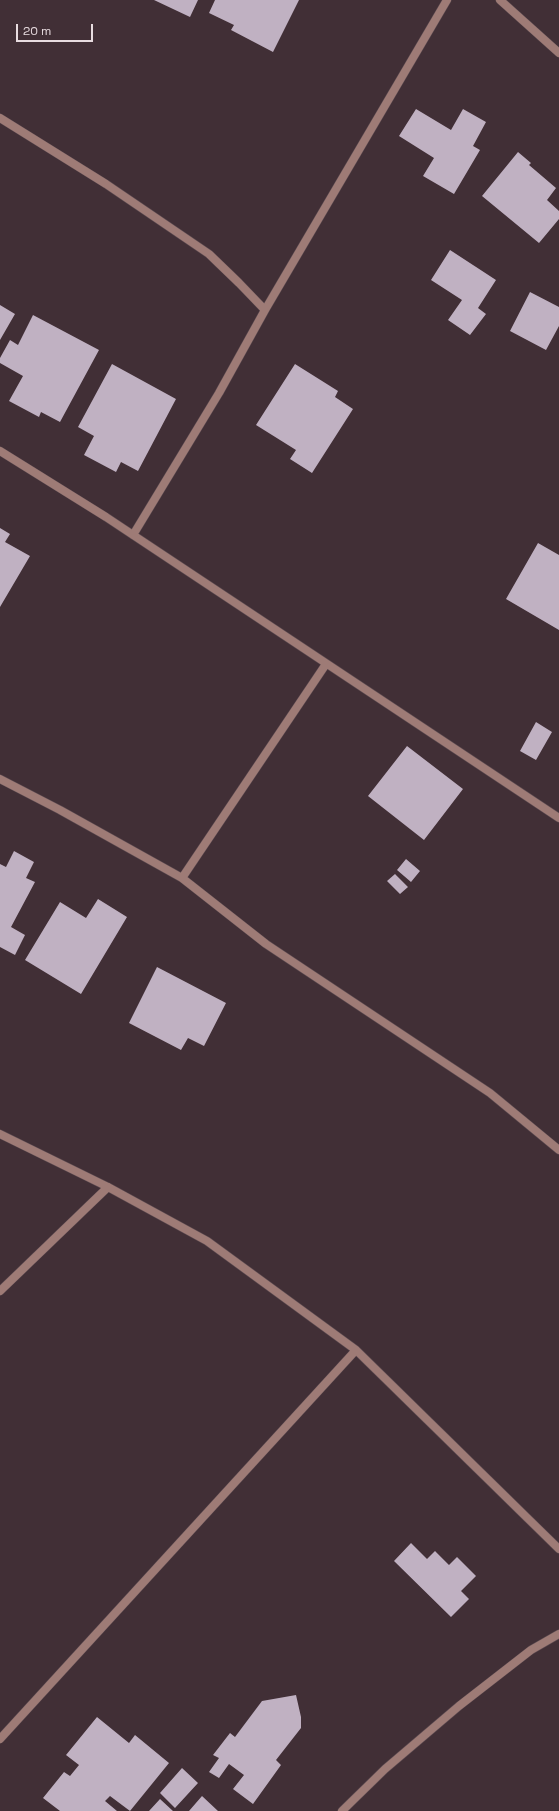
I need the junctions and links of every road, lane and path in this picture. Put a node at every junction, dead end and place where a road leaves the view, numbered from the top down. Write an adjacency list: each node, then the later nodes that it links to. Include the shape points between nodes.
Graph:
1 (447, 0): 5 (street)
2 (500, 0): 3 (street)
3 (559, 53)
4 (0, 118): 5 (street, via 106,184 209,254)
5 (265, 310): 7 (street, via 219,393)
6 (0, 451): 7 (street)
7 (133, 535): 8 (street)
8 (326, 664): 10 (street); 11 (street)
9 (0, 779): 11 (street)
10 (559, 818)
11 (182, 878): 13 (street, via 266,944 490,1093)
12 (0, 1134): 14 (street)
13 (559, 1150)
14 (108, 1187): 15 (street); 16 (street, via 207,1241)
15 (0, 1291)
16 (356, 1350): 17 (street); 19 (street)
17 (559, 1549)
18 (559, 1634): 20 (street, via 531,1650 459,1706 385,1769)
19 (0, 1739)
20 (342, 1811)

